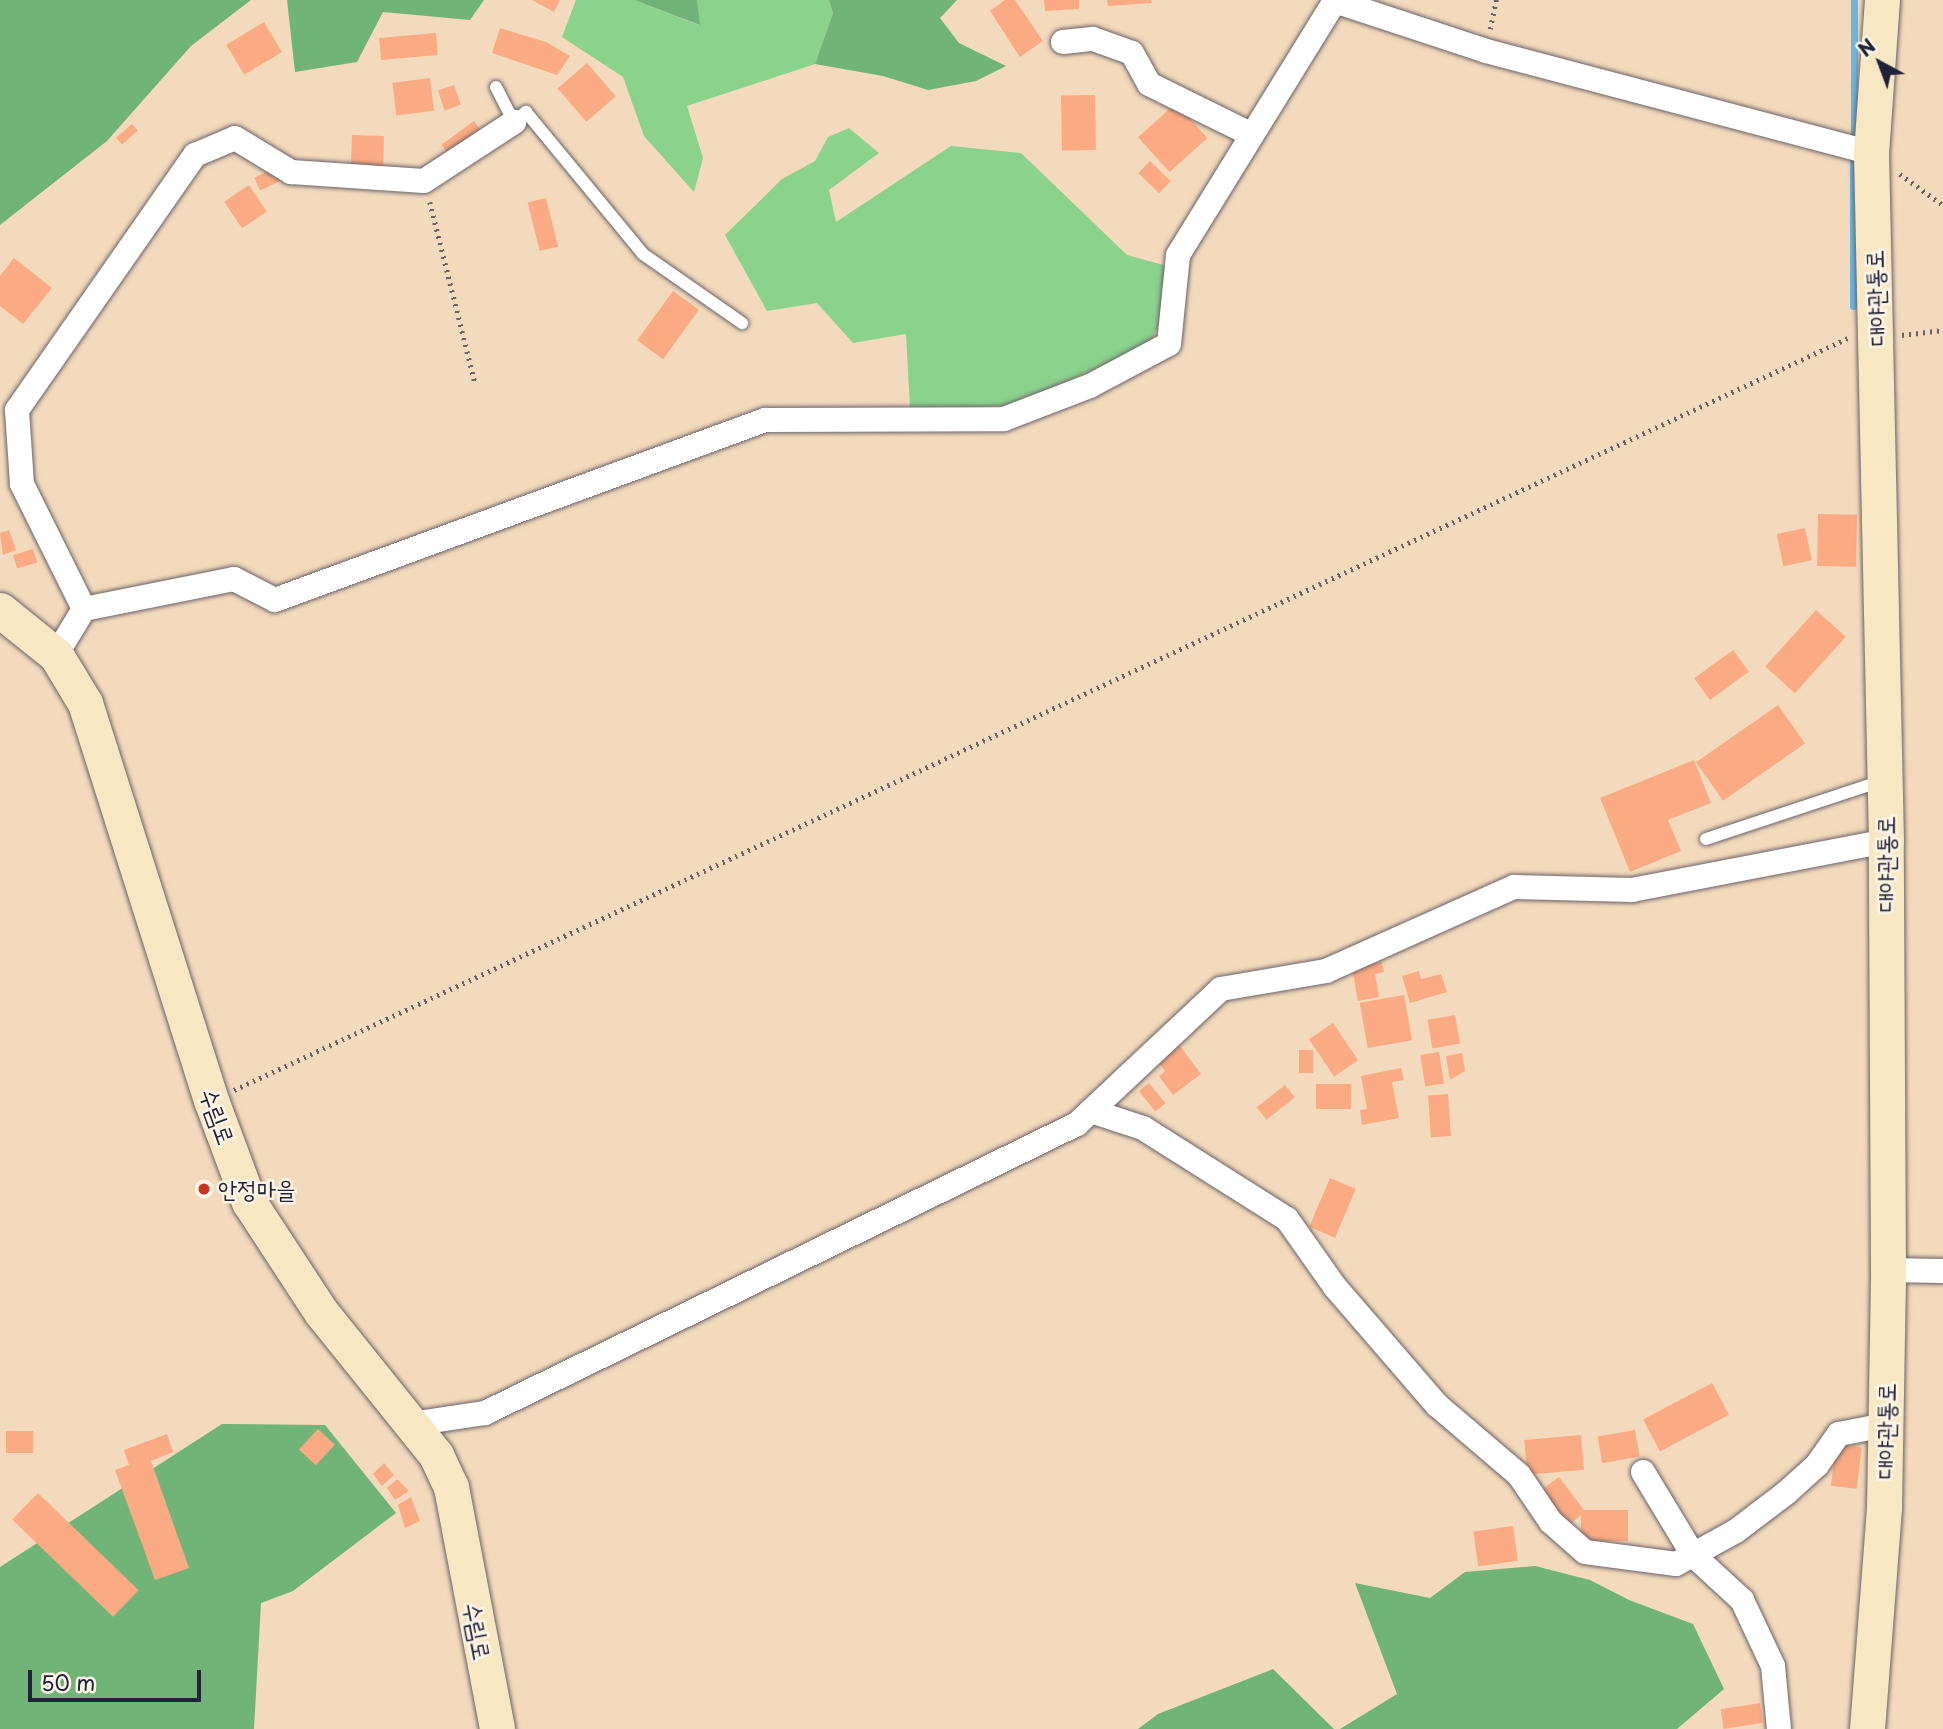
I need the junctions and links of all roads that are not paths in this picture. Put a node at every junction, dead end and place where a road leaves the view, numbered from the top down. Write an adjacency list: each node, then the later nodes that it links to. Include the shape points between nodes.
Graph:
1 (1334, 0): 6 (street); 7 (street, via 1486,51)
2 (1882, 0): 7 (main road, 대야관통로)
3 (1063, 42): 6 (street, via 1093,39 1132,53 1149,84)
4 (496, 87): 5 (lane)
5 (514, 122): 8 (lane, via 526,112 643,254); 9 (street, via 424,181 291,172 235,138 195,155 17,410 22,484)
6 (1250, 134): 9 (street, via 1178,255 1169,344 1090,386 1004,419 765,420 275,600 234,579)
7 (1859, 150): 12 (main road, 대야관통로, via 1876,332)
8 (742, 323)
9 (84, 609): 11 (street)
10 (0, 610): 11 (main road, 수림로)
11 (56, 655): 18 (main road, 수림로, via 85,703 96,732 211,1100 250,1202 321,1312)
12 (1885, 780): 13 (lane); 14 (main road, 대야관통로)
13 (1706, 839)
14 (1886, 841): 15 (street, via 1632,890 1514,887 1326,971 1221,989); 16 (main road, 대야관통로)
15 (1091, 1111): 18 (street, via 1077,1124 485,1413); 21 (street, via 1143,1128 1240,1185 1287,1219 1335,1287 1437,1405 1519,1475 1551,1522 1585,1552 1676,1564)
16 (1888, 1270): 17 (street); 19 (main road, 대야관통로)
17 (1943, 1271)
18 (411, 1424): 22 (main road, 수림로, via 436,1455 451,1488)
19 (1885, 1425): 21 (street, via 1839,1434 1817,1465 1786,1493 1736,1531); 24 (main road, 대야관통로)
20 (1643, 1472): 21 (street)
21 (1693, 1555): 23 (street, via 1742,1600 1773,1667)
22 (497, 1729)
23 (1779, 1729)
24 (1867, 1729)

